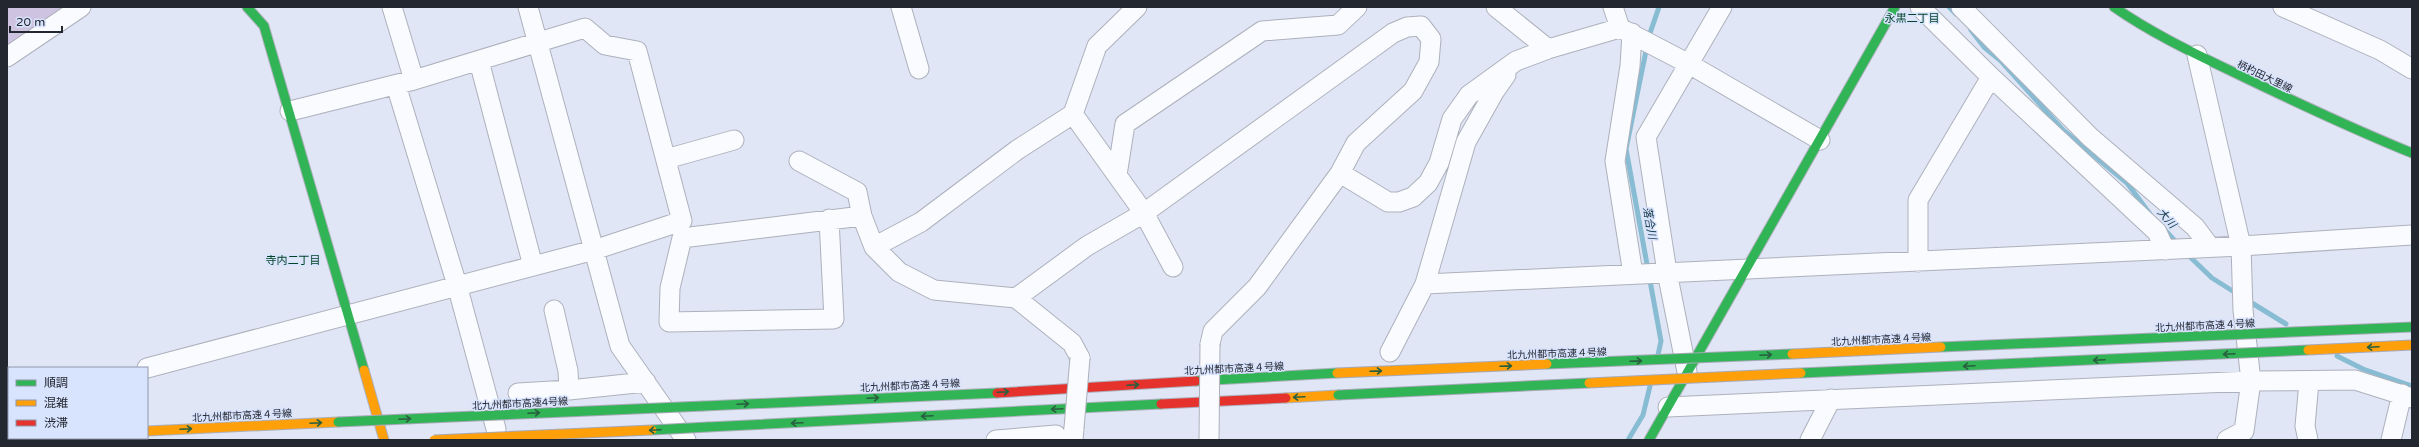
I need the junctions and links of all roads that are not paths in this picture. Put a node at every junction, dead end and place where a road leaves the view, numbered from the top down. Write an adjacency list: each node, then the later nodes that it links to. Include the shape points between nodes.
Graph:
1 (248, 7): 29 (main road, via 264,26)
2 (392, 7): 27 (street)
3 (528, 7): 17 (street)
4 (901, 7): 24 (street)
5 (1138, 7): 30 (street, via 1097,46)
6 (1357, 7): 37 (street, via 1338,25 1262,31 1125,124)
7 (1496, 7): 18 (street)
8 (1613, 7): 16 (street)
9 (1722, 7): 23 (street)
10 (1895, 7): 32 (main road)
11 (1920, 7): 26 (street)
12 (1961, 7): 44 (street, via 2090,137 2195,227)
13 (2114, 7): 19 (main road, 柄杓田大里線)
14 (2284, 7): 25 (street, via 2380,50)
15 (78, 8): 20 (street)
16 (1626, 31): 18 (street); 23 (street); 52 (street, via 1630,66 1615,161)
17 (539, 43): 21 (street); 34 (street, via 585,28 604,45 637,51); 45 (street)
18 (1548, 49): 22 (street)
19 (2197, 55): 33 (main road, 柄杓田大里線, via 2291,101); 42 (street)
20 (7, 57)
21 (479, 61): 27 (street); 48 (street)
22 (1516, 61): 36 (street, via 1469,96 1452,119 1440,163 1428,183 1413,197 1399,202 1388,202); 53 (street, via 1494,92 1466,142)
23 (1689, 64): 32 (street); 51 (street, via 1646,137)
24 (919, 68)
25 (2412, 69)
26 (1991, 77): 46 (street, via 2157,232); 47 (street, via 1918,200)
27 (414, 80): 28 (street)
28 (396, 84): 29 (street); 54 (street)
29 (290, 111): 57 (main road)
30 (1073, 114): 37 (street); 43 (street, via 1017,150 921,222)
31 (734, 140): 34 (street)
32 (1820, 140): 50 (main road)
33 (2412, 154)
34 (666, 159): 45 (street, via 682,221)
35 (799, 161): 39 (street, via 857,192)
36 (1340, 173): 38 (street, via 1356,143 1414,91 1429,62 1430,39 1421,26 1407,27 1393,33); 83 (street, bridge, via 1257,287 1213,331 1210,344)
37 (1117, 175): 38 (street)
38 (1144, 213): 49 (street); 55 (street, via 1087,246)
39 (862, 216): 40 (street); 43 (street)
40 (828, 218): 40 (street, via 682,238 670,288 669,322 834,319)
41 (2412, 235): 42 (street)
42 (2241, 246): 44 (street); 63 (street, via 2243,310)
43 (874, 247): 55 (street, via 899,272 934,290)
44 (2210, 248): 46 (street)
45 (594, 250): 48 (street); 64 (street, via 620,346)
46 (2165, 250): 47 (street)
47 (1918, 262): 50 (street)
48 (533, 266): 54 (street)
49 (1173, 267)
50 (1747, 268): 51 (street); 62 (main road)
51 (1667, 272): 52 (street); 62 (street)
52 (1633, 274): 53 (street)
53 (1425, 284): 60 (street)
54 (457, 285): 57 (street); 78 (street)
55 (1016, 298): 75 (street, bridge, via 1072,343 1080,358)
56 (554, 310): 66 (street, via 568,371)
57 (346, 314): 61 (street); 76 (main road)
58 (2412, 327): 70 (main road, 北九州都市高速４号線, one-way to 58, bridge, via 1052,390 1337,373)
59 (2412, 346): 74 (main road, one-way to 74, bridge, via 1338,395)
60 (1390, 352)
61 (148, 368)
62 (1687, 372): 71 (main road)
63 (2251, 381): 65 (street); 69 (street); 86 (street, via 2244,431)
64 (646, 382): 66 (street); 80 (street)
65 (2309, 382): 68 (street, via 2355,380); 87 (street, via 2305,426)
66 (569, 390): 67 (street)
67 (518, 393)
68 (2407, 396): 88 (street)
69 (1832, 399): 71 (street); 85 (street)
70 (704, 406): 72 (main road, 北九州都市高速4号線, one-way to 70, bridge)
71 (1668, 407): 84 (main road)
72 (338, 422): 73 (main road, 北九州都市高速４号線, one-way to 72)
73 (148, 431)
74 (637, 431): 77 (main road, bridge); 79 (main road, bridge)
75 (1073, 434)
76 (384, 440)
77 (434, 440)
78 (499, 440)
79 (590, 440)
80 (686, 440)
81 (996, 440): 82 (street, via 1056,435)
82 (1056, 440)
83 (1209, 440)
84 (1649, 440)
85 (1810, 440)
86 (2227, 440)
87 (2308, 440)
88 (2391, 440)

